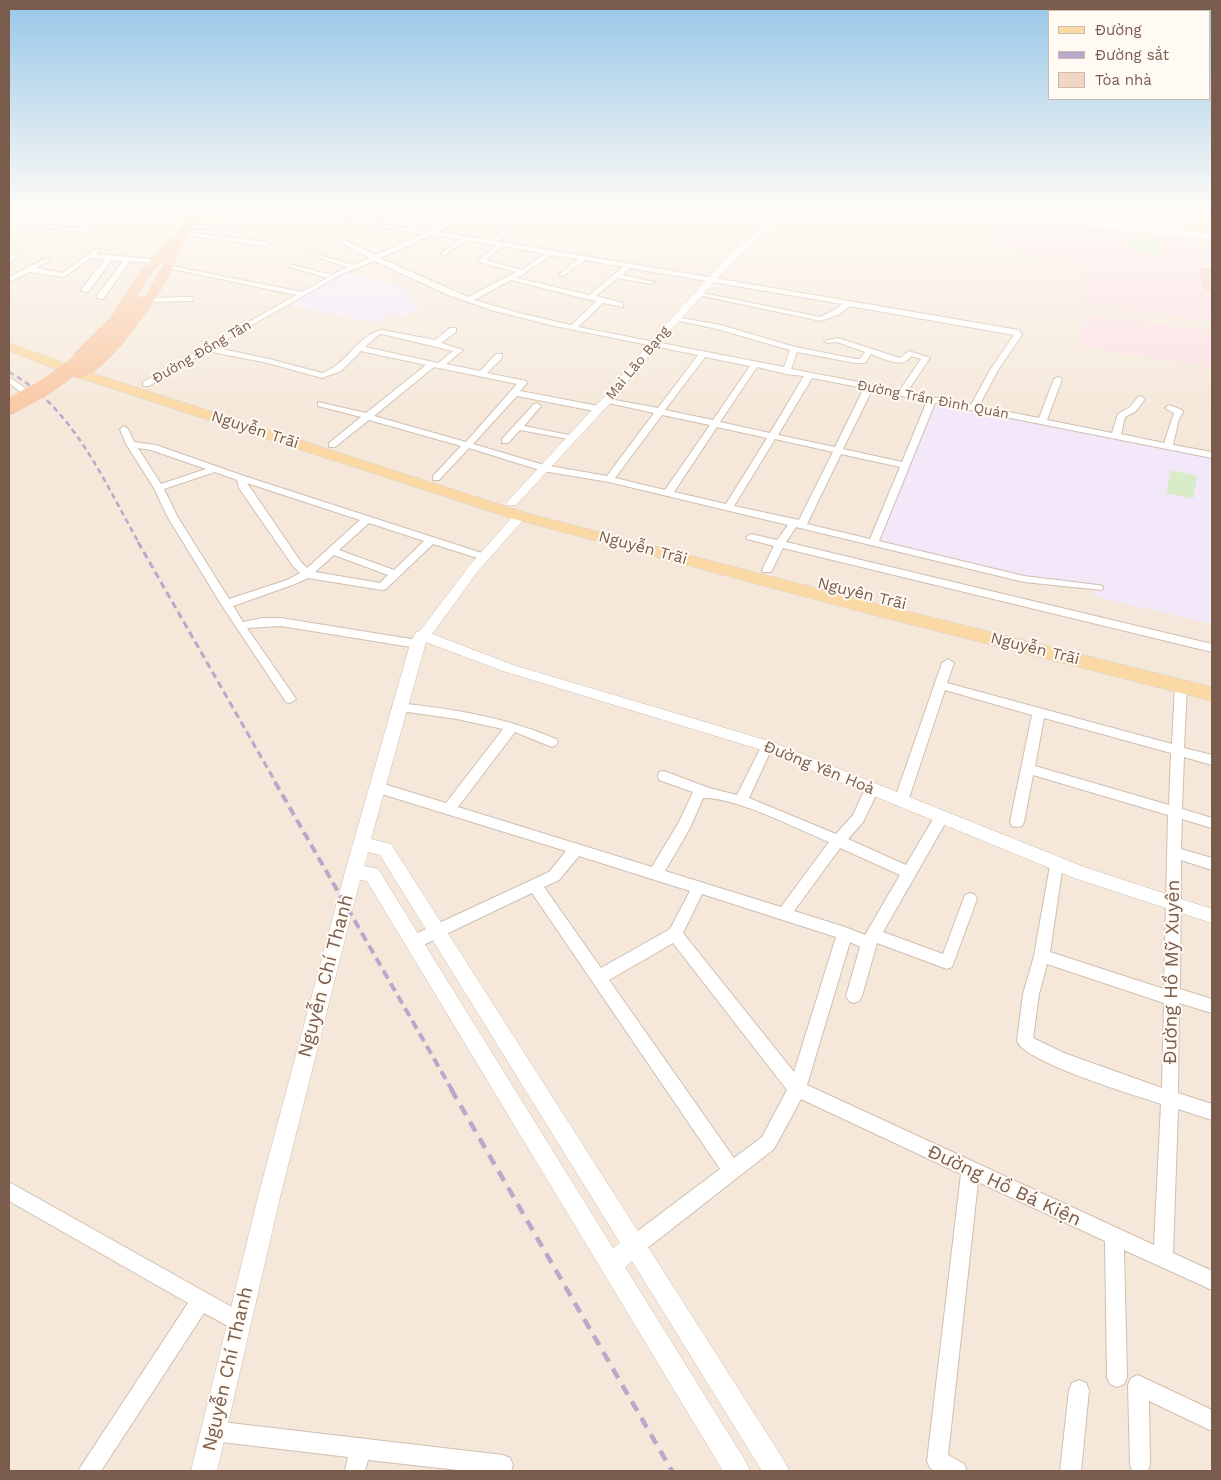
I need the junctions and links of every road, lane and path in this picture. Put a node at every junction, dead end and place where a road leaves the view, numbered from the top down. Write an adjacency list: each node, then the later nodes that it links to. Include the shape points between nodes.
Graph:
1 (96, 276): 17 (street)
2 (115, 276): 20 (street)
3 (144, 276): 44 (highway)
4 (154, 276): 23 (highway)
5 (161, 276): 23 (highway)
6 (217, 276): 18 (street)
7 (330, 276): 13 (street)
8 (413, 276): 24 (street, Đường Trần Đình Quán)
9 (514, 276): 14 (street)
10 (617, 276): 16 (street); 21 (street)
11 (696, 276): 15 (street)
12 (716, 276): 15 (street, Mai Lão Bạng)
13 (334, 277): 18 (street, Đường Đồng Tân)
14 (510, 278): 21 (street); 24 (street)
15 (714, 279): 19 (street, Mai Lão Bạng); 26 (street)
16 (651, 282)
17 (85, 290)
18 (303, 294): 36 (street, Đường Đồng Tân)
19 (698, 294): 26 (street, via 821,319); 28 (street, Mai Lão Bạng)
20 (100, 297)
21 (590, 298): 25 (street)
22 (190, 299): 23 (street)
23 (143, 300): 44 (highway, via 136,317 105,355); 61 (highway, bridge, via 86,361)
24 (468, 300): 29 (street, Đường Trần Đình Quán, via 516,315)
25 (602, 300): 27 (street); 29 (street)
26 (848, 303): 62 (street, via 1017,332)
27 (620, 305)
28 (675, 319): 34 (street, Mai Lão Bạng); 38 (street, via 718,327)
29 (573, 327): 34 (street, Đường Trần Đình Quán)
30 (453, 330): 33 (street)
31 (9, 338): 44 (main road)
32 (828, 341): 39 (street, via 838,340)
33 (434, 343): 37 (street, via 379,332 373,334); 42 (street, via 459,350)
34 (654, 344): 40 (street, Đường Trần Đình Quán); 57 (street, Mai Lão Bạng)
35 (9, 347): 44 (main road)
36 (206, 348): 37 (street, via 269,360 322,376); 50 (street, Đường Đồng Tân)
37 (361, 349): 42 (street)
38 (794, 349): 39 (street, via 862,361); 45 (street)
39 (869, 351): 53 (street, via 900,361 909,353 926,358)
40 (702, 354): 43 (street, Đường Trần Đình Quán); 65 (street)
41 (499, 356): 46 (street)
42 (436, 365): 46 (street); 66 (street)
43 (754, 366): 45 (street, Đường Trần Đình Quán); 68 (street)
44 (80, 368): 50 (main road, Nguyễn Trãi); 90 (main road, Nguyễn Trãi)
45 (786, 372): 47 (street, Đường Trần Đình Quán)
46 (482, 374): 52 (street, via 522,382)
47 (808, 376): 51 (street, Đường Trần Đình Quán); 71 (street)
48 (9, 379): 54 (street)
49 (1058, 379): 67 (street)
50 (146, 384): 76 (main road, Nguyễn Trãi)
51 (869, 388): 53 (street, Đường Trần Đình Quán); 79 (street)
52 (516, 393): 64 (street); 77 (street)
53 (902, 393): 55 (street, Đường Trần Đình Quán)
54 (28, 394): 58 (street)
55 (932, 399): 62 (street, Đường Trần Đình Quán); 81 (street)
56 (1140, 399): 72 (street, via 1134,410 1121,416)
57 (607, 400): 64 (street, Mai Lão Bạng); 65 (street)
58 (9, 403)
59 (321, 404): 66 (street)
60 (537, 406): 69 (street)
61 (9, 407)
62 (974, 408): 67 (street, Đường Trần Đình Quán)
63 (1169, 408): 78 (street, via 1179,412)
64 (599, 409): 73 (street, Mai Lão Bạng)
65 (660, 412): 68 (street); 86 (street)
66 (367, 417): 76 (street); 77 (street)
67 (1042, 421): 72 (street, Đường Trần Đình Quán)
68 (714, 424): 71 (street); 88 (street)
69 (518, 427): 73 (street); 74 (street)
70 (124, 429): 75 (street)
71 (772, 436): 79 (street); 89 (street)
72 (1116, 436): 78 (street, Đường Trần Đình Quán)
73 (571, 438): 83 (street, Mai Lão Bạng)
74 (505, 441)
75 (130, 444): 82 (street, via 153,447); 87 (street)
76 (332, 445): 85 (main road, Nguyễn Trãi)
77 (468, 446): 83 (street); 85 (street)
78 (1168, 446): 80 (street, Đường Trần Đình Quán)
79 (839, 450): 81 (street); 92 (street)
80 (1212, 455)
81 (905, 464): 95 (street)
82 (216, 468): 84 (street); 87 (street)
83 (543, 468): 86 (street); 90 (street, Mai Lão Bạng)
84 (241, 478): 91 (street); 100 (street, via 244,488 296,564)
85 (436, 478): 90 (main road, Nguyễn Trãi)
86 (609, 479): 88 (street)
87 (159, 488): 103 (street, via 172,516)
88 (668, 493): 89 (street)
89 (729, 507): 92 (street)
90 (516, 509): 98 (street, Nguyễn Chí Thanh); 99 (main road, Nguyên Trãi); 110 (main road, Nguyễn Trãi, via 872,609)
91 (367, 519): 94 (street); 97 (street)
92 (799, 523): 95 (street); 96 (street)
93 (751, 537): 96 (street)
94 (431, 540): 98 (street); 101 (street)
95 (873, 543): 102 (street, via 1024,579)
96 (780, 544): 99 (street); 106 (street)
97 (332, 551): 100 (street); 101 (street)
98 (484, 557): 105 (street, Nguyễn Chí Thanh)
99 (767, 570): 108 (main road, Nguyên Trãi)
100 (307, 574): 101 (street, via 378,587); 103 (street)
101 (396, 574)
102 (1098, 588)
103 (226, 604): 104 (street)
104 (240, 626): 105 (street, via 282,622); 112 (street)
105 (419, 639): 113 (street, Nguyễn Chí Thanh); 117 (street, Đường Yên Hoà)
106 (1212, 648)
107 (948, 663): 109 (street)
108 (1212, 681)
109 (942, 685): 114 (street); 126 (street)
110 (1181, 686): 111 (main road, Nguyễn Trãi); 118 (street, Đường Hồ Mỹ Xuyên)
111 (1212, 694)
112 (290, 699)
113 (398, 707): 115 (street, via 461,715); 122 (street, Nguyễn Chí Thanh)
114 (1039, 712): 118 (street); 120 (street)
115 (512, 727): 116 (street); 127 (street)
116 (552, 742)
117 (768, 746): 123 (street, Đường Yên Hoà); 125 (street)
118 (1178, 750): 119 (street); 128 (street, Đường Hồ Mỹ Xuyên)
119 (1212, 760)
120 (1028, 769): 128 (street); 130 (street)
121 (664, 776): 124 (street)
122 (377, 787): 127 (street); 133 (street, Nguyễn Chí Thanh)
123 (872, 789): 126 (street, Đường Yên Hoà); 132 (street, via 858,818)
124 (704, 790): 125 (street); 140 (street, via 699,793)
125 (741, 801): 132 (street)
126 (901, 801): 129 (street, Đường Yên Hoà)
127 (449, 809): 134 (street)
128 (1175, 811): 131 (street); 135 (street, Đường Hồ Mỹ Xuyên)
129 (941, 818): 136 (street, Đường Yên Hoà); 139 (street)
130 (1017, 822)
131 (1212, 823)
132 (840, 840): 139 (street); 145 (street)
133 (361, 844): 138 (street, Nguyễn Chí Thanh); 147 (street, via 385,850)
134 (575, 850): 140 (street); 141 (street, via 554,876)
135 (1174, 852): 137 (street); 144 (street, Đường Hồ Mỹ Xuyên)
136 (1056, 864): 144 (street, Đường Yên Hoà); 152 (street)
137 (1212, 864)
138 (354, 872): 151 (street, via 372,874); 169 (street, Nguyễn Chí Thanh)
139 (909, 874): 150 (street)
140 (655, 875): 142 (street)
141 (535, 886): 147 (street); 153 (street)
142 (698, 888): 145 (street); 148 (street)
143 (970, 899): 150 (street, via 947,962)
144 (1173, 905): 146 (street, Đường Yên Hoà); 154 (street, Đường Hồ Mỹ Xuyên)
145 (783, 915): 149 (street)
146 (1212, 916)
147 (436, 931): 151 (street); 164 (street)
148 (675, 934): 153 (street); 157 (street)
149 (845, 934): 150 (street); 157 (street)
150 (871, 939): 155 (street)
151 (414, 942): 166 (street)
152 (1042, 956): 154 (street); 158 (street, via 1031,994 1024,1041 1065,1062)
153 (598, 978): 161 (street)
154 (1170, 995): 156 (street); 158 (street, Đường Hồ Mỹ Xuyên)
155 (854, 996)
156 (1212, 1006)
157 (797, 1089): 160 (street, Đường Hồ Bá Kiện); 161 (street, via 768,1143)
158 (1170, 1098): 159 (street); 165 (street, Đường Hồ Mỹ Xuyên)
159 (1212, 1112)
160 (970, 1170): 163 (street, Đường Hồ Bá Kiện); 183 (street, via 937,1462)
161 (732, 1171): 164 (street)
162 (9, 1191): 168 (street)
163 (1114, 1236): 165 (street, Đường Hồ Bá Kiện); 170 (street)
164 (634, 1246): 166 (street); 182 (street)
165 (1163, 1259): 167 (street, Đường Hồ Bá Kiện)
166 (610, 1264): 181 (street)
167 (1212, 1281)
168 (200, 1300): 169 (street); 178 (street)
169 (239, 1322): 173 (street, Nguyễn Chí Thanh)
170 (1117, 1378)
171 (1079, 1390): 184 (street)
172 (1212, 1420): 176 (street, via 1138,1385)
173 (213, 1431): 174 (street); 179 (street, Nguyễn Chí Thanh)
174 (360, 1449): 177 (street); 180 (street)
175 (503, 1465): 177 (street)
176 (1140, 1465)
177 (471, 1466)
178 (89, 1471)
179 (204, 1471)
180 (355, 1471)
181 (736, 1471)
182 (776, 1471)
183 (957, 1471)
184 (1070, 1471)

